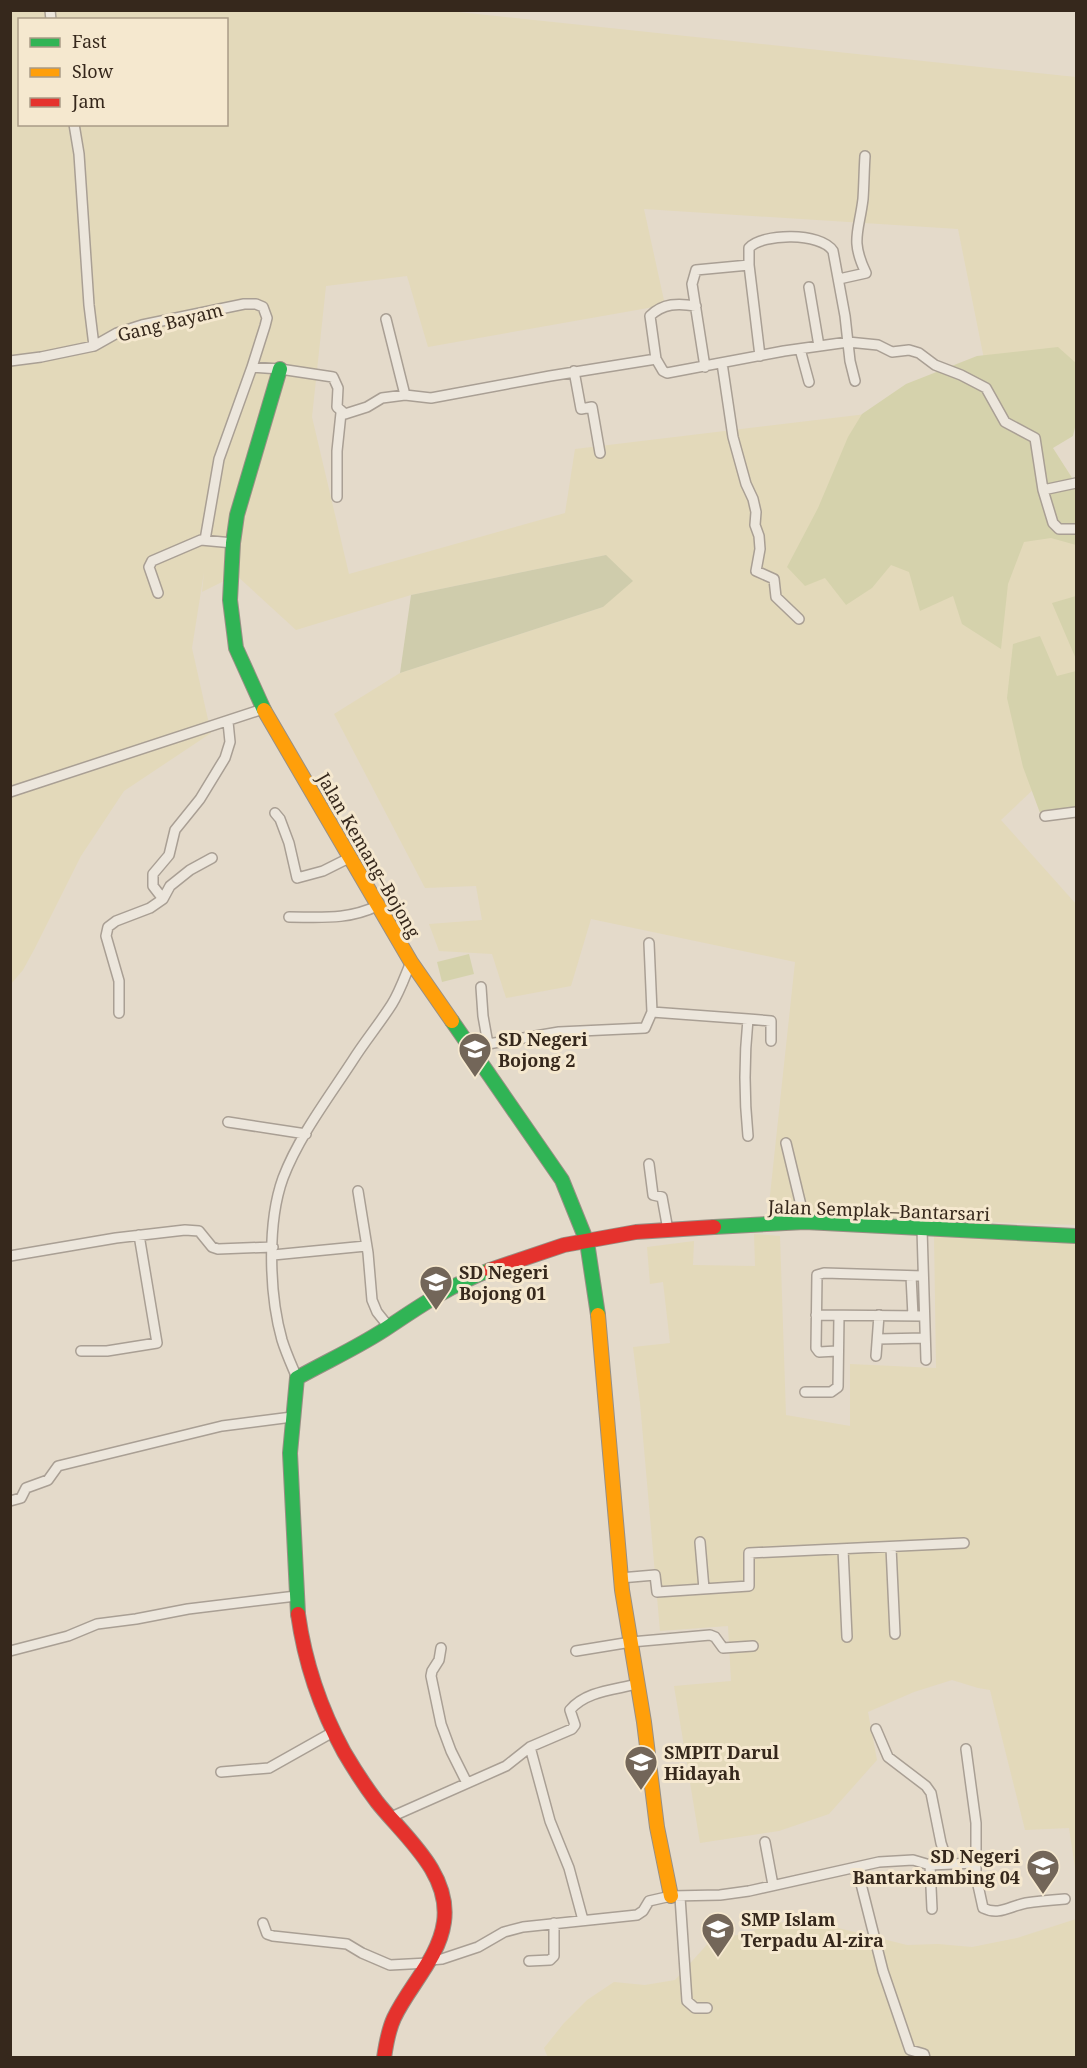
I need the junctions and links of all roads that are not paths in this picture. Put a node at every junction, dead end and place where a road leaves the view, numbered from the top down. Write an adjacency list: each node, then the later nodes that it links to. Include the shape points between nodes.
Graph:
1 (74, 126): 9 (street, Gang Bayam)
2 (865, 156): 4 (street, via 863,201 856,230 858,257 866,273)
3 (749, 265): 4 (street, via 752,245 777,238 806,237 830,246); 6 (street, via 696,270 692,284); 12 (street)
4 (839, 279): 8 (street)
5 (809, 287): 10 (street)
6 (696, 306): 13 (street, via 663,306 650,316); 17 (street)
7 (386, 319): 22 (street)
8 (848, 342): 10 (street); 20 (street); 26 (street, via 878,345 892,352 920,353 935,365 986,388 1005,422 1035,438)
9 (94, 346): 14 (street); 16 (street, Gang Bayam, via 117,333 142,326 256,304 263,307 267,318)
10 (819, 346): 11 (street)
11 (800, 349): 12 (street); 21 (street)
12 (760, 356): 15 (street)
13 (656, 358): 17 (street, via 667,373); 19 (street)
14 (10, 361)
15 (722, 363): 17 (street); 32 (street, via 733,437 756,512 760,545 756,572 774,579 778,599)
16 (252, 367): 18 (street); 29 (street, via 221,453)
17 (705, 367)
18 (280, 369): 23 (street, via 333,377); 30 (street, Jalan Kemang–Bojong, via 237,515)
19 (574, 371): 22 (street, via 431,398); 24 (street, via 581,409 592,407)
20 (855, 381)
21 (809, 382)
22 (405, 395): 23 (street, via 382,398 349,414)
23 (341, 412): 27 (street)
24 (600, 453)
25 (1077, 483): 26 (street)
26 (1042, 490): 28 (street, via 1053,523 1059,529)
27 (337, 497)
28 (1077, 529)
29 (205, 540): 30 (street); 31 (street, via 149,563)
30 (233, 543): 33 (street, Jalan Kemang–Bojong, via 232,631)
31 (158, 593)
32 (799, 619)
33 (263, 709): 34 (street); 40 (street, Jalan Kemang–Bojong)
34 (228, 722): 35 (street); 41 (street, via 230,742 225,758 175,830 169,855 153,874 153,886)
35 (10, 792)
36 (1077, 812): 38 (street)
37 (275, 813): 40 (street, via 289,843 297,878)
38 (1045, 816)
39 (213, 858): 41 (street, via 170,886)
40 (349, 858): 42 (street, Jalan Kemang–Bojong)
41 (163, 899): 48 (street, via 108,927 106,936 119,981)
42 (377, 906): 43 (street, via 345,917); 45 (street, Jalan Kemang–Bojong)
43 (289, 917)
44 (649, 943): 47 (street)
45 (411, 962): 52 (street, Jalan Kemang–Bojong); 54 (street, via 392,1003)
46 (481, 987): 51 (street)
47 (652, 1012): 49 (street); 51 (street, via 645,1028 559,1032)
48 (119, 1013)
49 (747, 1019): 50 (street, via 771,1021); 55 (street)
50 (771, 1041)
51 (488, 1044): 52 (street)
52 (473, 1050): 64 (street, Jalan Kemang–Bojong, via 562,1180)
53 (228, 1122): 54 (street)
54 (306, 1134): 66 (street, via 278,1194)
55 (748, 1136)
56 (786, 1143): 59 (street)
57 (649, 1164): 61 (street, via 653,1195 662,1197)
58 (358, 1191): 65 (street)
59 (805, 1222): 60 (street, Jalan Semplak–Bantarsari); 61 (street, Jalan Semplak–Bantarsari)
60 (922, 1228): 63 (street, Jalan Semplak–Bantarsari); 68 (street)
61 (668, 1230): 64 (street, Jalan Semplak–Bantarsari)
62 (139, 1235): 66 (street, via 191,1230 199,1231 215,1249); 67 (street); 78 (street, via 157,1342 107,1351)
63 (1077, 1236)
64 (587, 1242): 75 (street, Jalan Semplak–Bantarsari, via 564,1245 474,1276); 90 (street, Jalan Kemang–Bojong, via 597,1306)
65 (366, 1246): 66 (street); 75 (street, via 372,1300)
66 (273, 1251): 82 (street, via 278,1322)
67 (10, 1256)
68 (923, 1275): 69 (street); 74 (street)
69 (911, 1276): 70 (street, via 819,1274); 73 (street)
70 (816, 1315): 72 (street); 79 (street, via 817,1350)
71 (879, 1315): 72 (street); 73 (street); 77 (street)
72 (839, 1316): 79 (street)
73 (913, 1316): 74 (street)
74 (924, 1316): 76 (street)
75 (389, 1327): 82 (street, Jalan Semplak–Bantarsari)
76 (925, 1338): 77 (street); 81 (street)
77 (878, 1339): 80 (street)
78 (81, 1351)
79 (837, 1351): 83 (street, via 835,1391)
80 (876, 1356)
81 (926, 1360)
82 (297, 1378): 84 (street)
83 (805, 1392)
84 (291, 1417): 85 (street, via 222,1426 58,1467 48,1480 26,1488 21,1498); 92 (street)
85 (10, 1501)
86 (700, 1542): 91 (street)
87 (964, 1543): 88 (street)
88 (891, 1547): 89 (street); 93 (street)
89 (843, 1549): 91 (street, via 749,1553 749,1586); 94 (street)
90 (620, 1578): 91 (street, via 656,1575 657,1592); 95 (street, Jalan Kemang–Bojong)
91 (704, 1589)
92 (296, 1596): 98 (street, via 97,1624); 102 (street, via 315,1692)
93 (895, 1634)
94 (847, 1637)
95 (630, 1642): 96 (street, via 710,1635 723,1648); 99 (street); 100 (street, Jalan Kemang–Bojong)
96 (753, 1646)
97 (441, 1648): 106 (street, via 431,1677 441,1724)
98 (10, 1651)
99 (576, 1652)
100 (637, 1684): 103 (street, via 583,1699 570,1710 575,1725 572,1729); 114 (street, Jalan Kemang–Bojong, via 657,1827)
101 (876, 1729): 110 (street, via 888,1757 931,1793)
102 (333, 1732): 105 (street, via 269,1768); 107 (street, via 377,1802)
103 (530, 1747): 106 (street, via 506,1766); 117 (street)
104 (966, 1749): 109 (street, via 976,1823)
105 (221, 1772)
106 (467, 1783): 107 (street)
107 (391, 1817): 121 (street, via 429,1866 444,1899 441,1931)
108 (765, 1842): 113 (street)
109 (975, 1863): 110 (street); 115 (street, via 983,1908 991,1912)
110 (948, 1864): 111 (street)
111 (930, 1865): 112 (street, via 905,1859); 116 (street)
112 (857, 1868): 113 (street); 124 (street, via 883,1971 910,2050 924,2054)
113 (773, 1885): 114 (street, via 720,1895)
114 (675, 1896): 117 (street, via 649,1901 640,1914); 122 (street, via 687,2001 695,2008)
115 (1065, 1899)
116 (932, 1909)
117 (583, 1920): 119 (street)
118 (263, 1923): 121 (street, via 267,1934 273,1936 347,1944 390,1965)
119 (554, 1923): 120 (street, via 554,1956 550,1960); 121 (street, via 504,1932 478,1947)
120 (529, 1961)
121 (429, 1962): 123 (street, via 390,2026)
122 (706, 2008)
123 (384, 2058)
124 (925, 2058)

